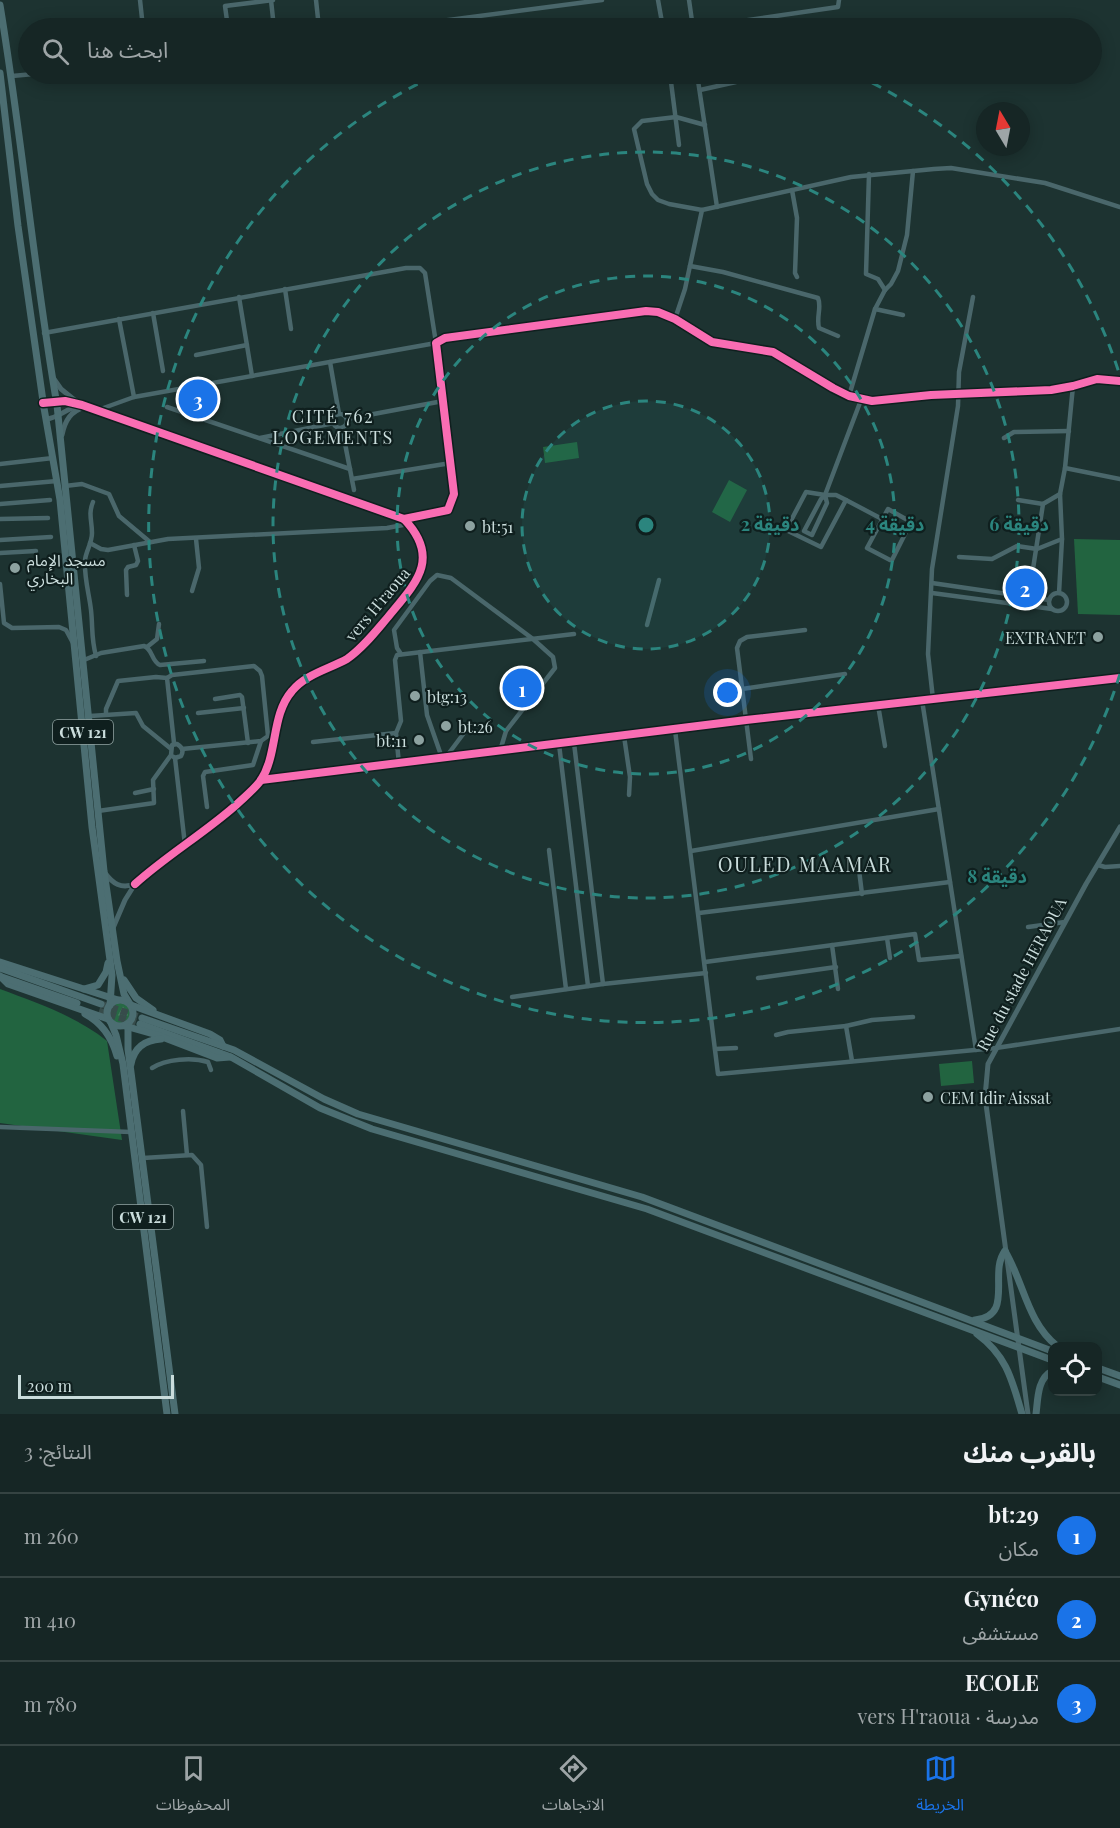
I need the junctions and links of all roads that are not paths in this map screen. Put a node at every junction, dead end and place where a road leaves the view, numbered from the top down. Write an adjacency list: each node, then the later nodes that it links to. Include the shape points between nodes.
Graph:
1 (140, 0): 9 (street)
2 (272, 0): 10 (street, via 225,6); 11 (street)
3 (316, 0): 12 (street)
4 (602, 0): 13 (street)
5 (658, 0): 14 (street)
6 (689, 0): 15 (street)
7 (839, 0): 16 (street, via 838,7)
8 (0, 5): 19 (highway)
9 (142, 18)
10 (227, 18)
11 (273, 18)
12 (318, 18)
13 (464, 18)
14 (661, 18)
15 (692, 18)
16 (762, 18)
17 (0, 73): 24 (highway, CW 121)
18 (18, 75): 19 (street)
19 (12, 76): 46 (highway)
20 (671, 84): 25 (street)
21 (699, 84): 23 (street)
22 (727, 84): 23 (street)
23 (700, 90): 26 (street)
24 (2, 106): 63 (highway, CW 121)
25 (676, 117): 26 (street); 27 (street); 33 (street, via 642,120 634,129 647,183 658,200)
26 (705, 125): 31 (street)
27 (679, 145)
28 (913, 171): 29 (street); 32 (street, via 951,168 1045,183); 37 (street, via 907,235 898,271)
29 (869, 174): 30 (street); 37 (street, via 866,274 878,279)
30 (792, 190): 31 (street); 35 (street, via 797,218)
31 (717, 207): 33 (street)
32 (1120, 207)
33 (702, 210): 34 (street)
34 (690, 266): 44 (street); 47 (street, via 818,298 819,328)
35 (797, 277)
36 (285, 289): 38 (street); 45 (street); 48 (street, via 420,268 427,279)
37 (885, 290): 40 (street)
38 (239, 297): 41 (street); 49 (street)
39 (973, 297): 57 (street)
40 (875, 309): 42 (street); 58 (street)
41 (153, 314): 43 (street); 52 (street)
42 (903, 315)
43 (119, 319): 46 (street); 59 (street)
44 (675, 319): 48 (street, via 646,311 445,338); 58 (street, via 712,342 773,352)
45 (291, 328)
46 (44, 333): 53 (highway)
47 (838, 336)
48 (436, 343): 51 (street); 62 (street)
49 (247, 345): 50 (street); 54 (street)
50 (196, 355)
51 (330, 362): 54 (street); 67 (street)
52 (163, 371)
53 (51, 376): 61 (highway); 64 (street, via 68,395)
54 (252, 376): 59 (street)
55 (1120, 381): 56 (street, via 1093,379)
56 (1073, 386): 57 (street); 73 (street)
57 (958, 394): 60 (street); 113 (street)
58 (849, 396): 60 (street)
59 (134, 397): 66 (street)
60 (861, 400): 89 (street)
61 (56, 401): 63 (street); 64 (street); 68 (highway)
62 (443, 401): 70 (street); 78 (street)
63 (43, 403): 69 (highway, CW 121)
64 (87, 406): 66 (street); 68 (street); 76 (street, via 68,418)
65 (167, 407): 74 (street)
66 (98, 410): 99 (street)
67 (339, 414): 70 (street); 71 (street)
68 (58, 415): 69 (street); 76 (highway)
69 (46, 419): 77 (highway, CW 121)
70 (347, 419): 72 (street)
71 (334, 423): 72 (street); 74 (street)
72 (342, 428): 81 (street)
73 (1069, 431): 75 (street, via 1014,432); 80 (street)
74 (259, 438): 81 (street)
75 (1004, 438)
76 (60, 444): 86 (highway)
77 (53, 458): 79 (street); 84 (highway, CW 121)
78 (451, 463): 82 (street); 99 (street, via 454,494 448,510)
79 (0, 464)
80 (1065, 468): 83 (street); 88 (street)
81 (350, 469): 82 (street)
82 (352, 479): 87 (street)
83 (1120, 479)
84 (57, 481): 85 (street); 126 (highway, CW 121)
85 (0, 486)
86 (65, 486): 104 (street, via 82,484 109,494 120,518); 131 (highway)
87 (354, 490)
88 (1060, 494): 95 (street); 102 (street)
89 (825, 495): 89 (street, via 804,531 812,535 827,503); 91 (street); 91 (street, via 806,492 786,530 821,547)
90 (50, 500): 94 (street)
91 (846, 500): 98 (street)
92 (1018, 501): 95 (street)
93 (93, 502): 105 (street, via 89,512)
94 (0, 504)
95 (1043, 504): 107 (street)
96 (48, 518): 97 (street)
97 (0, 519)
98 (882, 519): 98 (street, via 889,509 911,522 890,560 867,549)
99 (406, 522): 101 (street, via 387,528); 163 (street, vers H'raoua, via 421,550 419,578 357,651 292,691 282,708)
100 (51, 537): 103 (street)
101 (196, 538): 104 (street); 115 (street, via 199,568)
102 (1062, 539): 107 (street); 117 (street)
103 (0, 540)
104 (150, 542): 106 (street)
105 (90, 543): 106 (street, via 108,550); 130 (street, via 85,556 85,586)
106 (134, 545): 118 (street, via 138,562 126,570)
107 (1037, 549): 110 (street, via 1017,546 992,559); 112 (street)
108 (36, 551): 109 (street)
109 (0, 553)
110 (959, 557)
111 (658, 580): 122 (street)
112 (1031, 582)
113 (932, 583): 116 (street); 119 (street)
114 (0, 584): 126 (street, via 4,623 12,628 58,627 66,630)
115 (192, 591)
116 (932, 593): 120 (street); 138 (street, via 928,654)
117 (1059, 593): 119 (street); 120 (street, via 1067,600 1066,608 1059,612)
118 (127, 595)
119 (1049, 600): 120 (street)
120 (1052, 609)
121 (159, 624): 127 (street, via 157,639)
122 (647, 625)
123 (805, 630): 136 (street, via 741,641 737,648)
124 (574, 634): 125 (street)
125 (533, 639): 128 (street); 129 (street, via 451,578 437,575 394,630); 158 (street, via 553,657 555,668 506,731)
126 (72, 643): 187 (highway, CW 121)
127 (147, 647): 130 (street); 132 (street, via 160,665)
128 (420, 652): 129 (street); 160 (street, via 427,715)
129 (401, 654): 148 (street, via 395,660 401,721)
130 (96, 656): 131 (street)
131 (84, 660): 144 (highway)
132 (204, 661)
133 (845, 674): 136 (street)
134 (166, 678): 142 (street, via 118,681); 150 (street, via 254,666 262,676 268,736); 155 (street)
135 (1120, 678): 138 (street)
136 (742, 689): 145 (street)
137 (215, 699): 141 (street, via 240,695)
138 (933, 699): 139 (street)
139 (922, 700): 140 (street); 168 (street)
140 (878, 705): 145 (street); 156 (street)
141 (244, 708): 143 (street); 153 (street)
142 (106, 713): 144 (street); 155 (street, via 136,713 143,726)
143 (198, 713)
144 (90, 716): 169 (highway)
145 (746, 720): 147 (street); 161 (street)
146 (470, 725): 160 (street)
147 (675, 730): 149 (street); 173 (street)
148 (396, 733): 151 (street); 162 (street)
149 (624, 736): 152 (street); 166 (street, via 630,777)
150 (261, 741): 153 (street); 167 (street, via 253,765 205,772)
151 (313, 741)
152 (574, 742): 154 (street); 198 (street)
153 (248, 743): 157 (street)
154 (559, 744): 158 (street); 199 (street)
155 (172, 746): 157 (street); 159 (street)
156 (885, 746)
157 (182, 749): 159 (street, via 181,756)
158 (500, 751): 160 (street)
159 (173, 757): 164 (street, via 153,780); 171 (street)
160 (444, 758): 162 (street)
161 (751, 759)
162 (399, 764): 163 (street)
163 (261, 780): 171 (street)
164 (154, 789): 165 (street); 169 (street, via 152,804)
165 (135, 793)
166 (628, 795)
167 (207, 807)
168 (939, 809): 173 (street); 178 (street)
169 (98, 811): 177 (highway)
170 (1120, 826): 174 (street, Rue du stade HERAOUA)
171 (185, 845): 179 (street)
172 (549, 850): 202 (street)
173 (690, 851): 181 (street)
174 (1098, 865): 175 (street); 182 (street, Rue du stade HERAOUA)
175 (1120, 866)
176 (860, 870): 180 (street)
177 (104, 872): 179 (street, via 116,884); 184 (highway)
178 (950, 882): 180 (street); 188 (street)
179 (135, 884): 184 (street)
180 (862, 894): 181 (street)
181 (699, 913): 191 (street)
182 (1065, 922): 183 (street); 217 (street, Rue du stade HERAOUA)
183 (1028, 927)
184 (112, 929): 195 (highway)
185 (887, 938): 186 (street); 188 (street, via 915,934 919,960); 189 (street)
186 (832, 945): 191 (street); 192 (street)
187 (109, 955): 201 (highway, via 102,981 93,988); 204 (highway, CW 121)
188 (961, 956): 220 (street)
189 (890, 958)
190 (0, 962): 201 (highway)
191 (705, 962): 194 (street)
192 (836, 967): 197 (street); 200 (street)
193 (0, 968): 196 (highway, via 100,1007)
194 (706, 973): 198 (street); 218 (street)
195 (120, 974): 206 (highway); 207 (highway, via 136,998)
196 (0, 976): 205 (highway, via 8,984)
197 (758, 978)
198 (603, 984): 199 (street)
199 (588, 986): 202 (street)
200 (838, 988)
201 (81, 989): 204 (highway)
202 (566, 989): 203 (street)
203 (512, 997)
204 (113, 1001): 206 (highway); 209 (highway, via 107,1012)
205 (64, 1004): 209 (highway); 225 (highway, via 91,1018 107,1033 120,1066)
206 (130, 1005): 207 (highway); 210 (highway, via 133,1017)
207 (162, 1017): 215 (highway, via 210,1034)
208 (913, 1017): 211 (street)
209 (109, 1021): 210 (highway); 225 (highway, CW 121)
210 (127, 1026): 214 (highway); 225 (highway)
211 (846, 1026): 213 (street); 223 (street)
212 (1120, 1029): 217 (street)
213 (776, 1035)
214 (165, 1040): 219 (highway); 225 (highway, via 153,1039 138,1048)
215 (223, 1047): 221 (highway, via 141,1021); 234 (highway, via 358,1114 642,1197)
216 (736, 1048): 218 (street)
217 (996, 1048): 220 (street); 233 (street, Rue du stade HERAOUA, via 988,1064 986,1097)
218 (715, 1049): 223 (street, via 718,1074)
219 (197, 1050): 221 (highway, via 217,1058); 222 (street)
220 (976, 1050): 223 (street)
221 (231, 1057): 235 (highway, via 320,1108 363,1125 647,1209)
222 (194, 1059): 224 (street); 226 (street, via 208,1062)
223 (852, 1061)
224 (152, 1068)
225 (127, 1070): 229 (highway, CW 121); 231 (highway)
226 (211, 1070)
227 (183, 1111): 230 (street)
228 (0, 1127): 229 (street)
229 (131, 1132): 244 (highway, CW 121)
230 (187, 1155): 231 (street); 232 (street, via 196,1157 201,1165)
231 (143, 1158): 245 (highway)
232 (207, 1227)
233 (1005, 1251): 234 (highway, via 999,1263 994,1313); 236 (highway, via 1037,1324); 247 (street, Rue du stade HERAOUA)
234 (970, 1320): 237 (highway)
235 (970, 1329): 238 (highway); 246 (highway, via 1000,1355)
236 (1051, 1342)
237 (1048, 1349)
238 (1048, 1358)
239 (1102, 1369): 241 (highway)
240 (1048, 1375): 248 (highway, via 1043,1379)
241 (1120, 1376)
242 (1102, 1379): 243 (highway)
243 (1120, 1385)
244 (167, 1414)
245 (175, 1414)
246 (1022, 1414)
247 (1028, 1414)
248 (1036, 1414)

